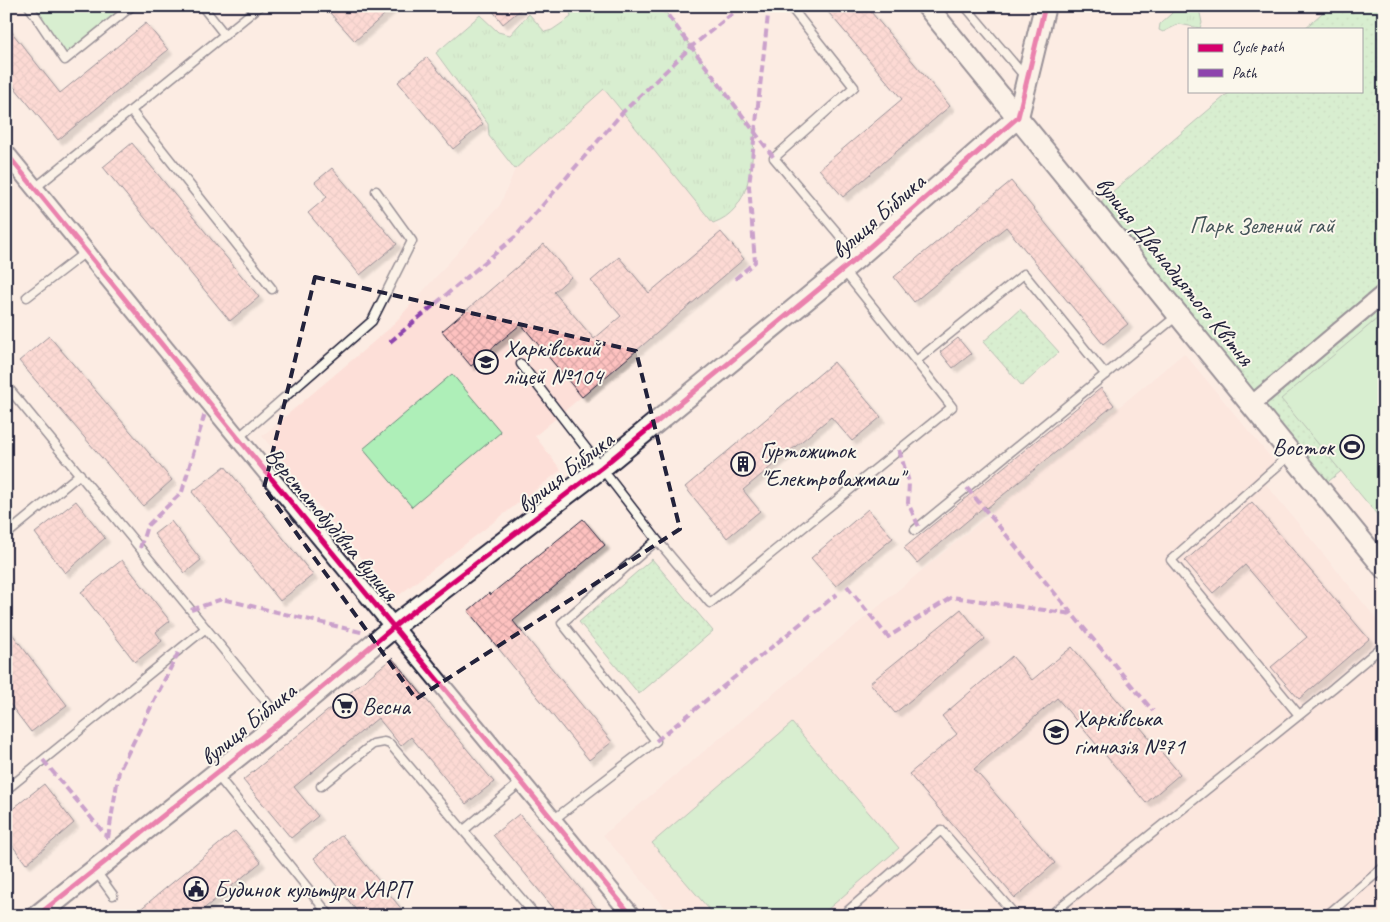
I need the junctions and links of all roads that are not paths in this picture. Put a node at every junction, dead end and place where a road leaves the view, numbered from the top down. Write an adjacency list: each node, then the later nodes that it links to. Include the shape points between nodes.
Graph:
1 (29, 6): 2 (lane, via 65,60)
2 (132, 6)
3 (202, 6): 9 (lane)
4 (260, 6): 9 (lane)
5 (790, 6): 17 (lane, via 854,87 774,158)
6 (927, 6): 12 (street, вулиця Дванадцятого Квітня)
7 (965, 6): 10 (lane)
8 (1045, 6): 10 (street)
9 (225, 35): 11 (lane)
10 (1027, 79): 12 (street)
11 (132, 112): 14 (lane); 18 (lane)
12 (1018, 117): 17 (street, вулиця Біблика); 21 (street, вулиця Дванадцятого Квітня)
13 (6, 153): 14 (street, Верстатобудівна вулиця)
14 (36, 188): 16 (street, Верстатобудівна вулиця)
15 (376, 191): 27 (lane, via 412,241 372,321)
16 (87, 251): 20 (lane); 27 (street, Верстатобудівна вулиця)
17 (851, 263): 22 (lane); 29 (street, вулиця Біблика)
18 (272, 289)
19 (1384, 293): 26 (street)
20 (27, 297)
21 (1178, 315): 24 (lane); 26 (street, вулиця Дванадцятого Квітня)
22 (916, 361): 24 (lane, via 1024,274); 33 (lane, via 952,407 710,603)
23 (521, 364): 29 (lane)
24 (1106, 375): 31 (lane)
25 (6, 385): 30 (lane)
26 (1251, 405): 28 (street, вулиця Дванадцятого Квітня)
27 (238, 438): 35 (street, Верстатобудівна вулиця)
28 (1291, 454): 34 (street, вулиця Дванадцятого Квітня); 38 (lane, via 1171,560)
29 (602, 467): 33 (lane); 35 (street, вулиця Біблика)
30 (80, 474): 32 (lane); 36 (lane)
31 (915, 530)
32 (6, 535)
33 (657, 540): 44 (lane, via 562,623 656,742)
34 (1384, 568)
35 (395, 626): 39 (street, вулиця Біблика); 41 (street, Верстатобудівна вулиця)
36 (206, 628): 39 (lane); 43 (lane)
37 (1384, 645): 38 (lane)
38 (1299, 715): 55 (lane)
39 (282, 721): 40 (street, вулиця Біблика)
40 (215, 773): 47 (street, вулиця Біблика); 50 (lane)
41 (522, 781): 44 (street, Верстатобудівна вулиця); 45 (lane)
42 (321, 786): 45 (lane, via 373,744 384,742 390,744)
43 (6, 790)
44 (553, 820): 52 (street, Верстатобудівна вулиця)
45 (464, 830): 51 (lane)
46 (1384, 867): 56 (lane)
47 (94, 870): 48 (lane); 49 (street, вулиця Біблика)
48 (113, 895)
49 (37, 916)
50 (330, 916)
51 (536, 916)
52 (632, 916)
53 (842, 916): 54 (lane, via 941,830)
54 (1016, 916)
55 (1049, 916)
56 (1326, 916)

